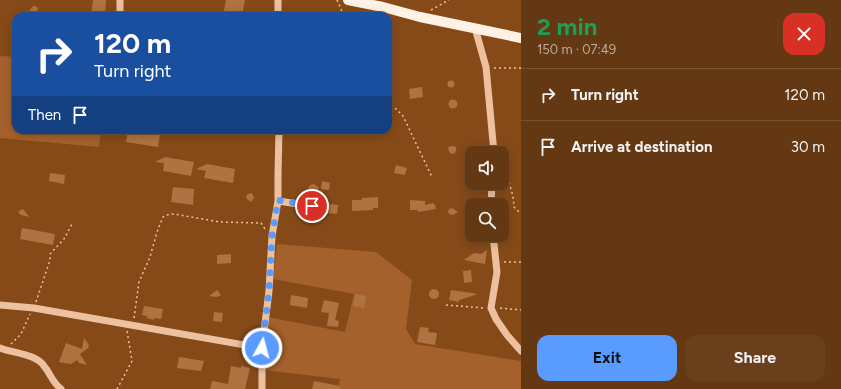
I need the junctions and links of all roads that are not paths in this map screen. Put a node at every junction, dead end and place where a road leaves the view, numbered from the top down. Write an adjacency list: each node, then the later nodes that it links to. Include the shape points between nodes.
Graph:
1 (120, 0): 4 (street)
2 (278, 0): 5 (street)
3 (348, 0): 6 (main road)
4 (120, 12)
5 (278, 12)
6 (475, 28): 7 (main road); 9 (street, via 486,68)
7 (521, 38)
8 (279, 134): 10 (street)
9 (493, 146)
10 (278, 200): 11 (street); 14 (street, via 272,236)
11 (312, 206)
12 (494, 242): 16 (street, via 496,272 491,308 507,336)
13 (0, 305): 14 (street, via 126,323)
14 (262, 348): 18 (street)
15 (3, 349): 17 (street, via 40,361)
16 (521, 351)
17 (61, 389)
18 (262, 389)

